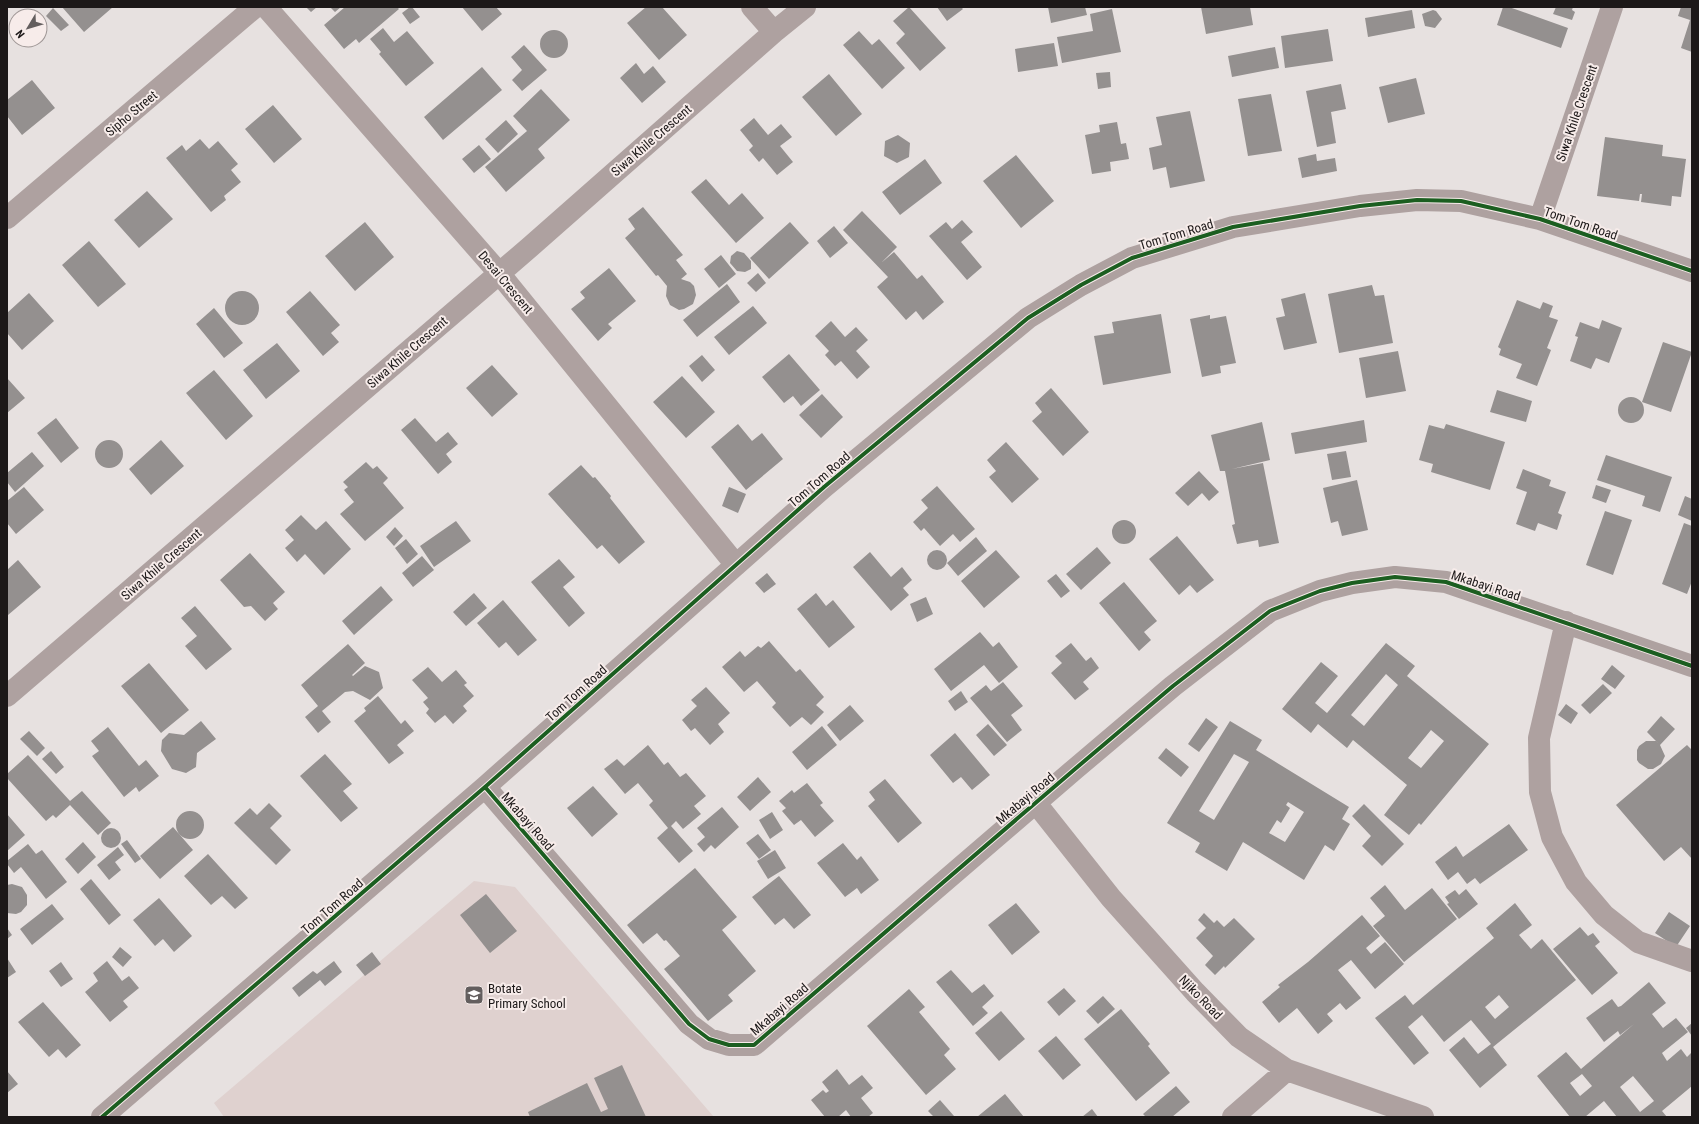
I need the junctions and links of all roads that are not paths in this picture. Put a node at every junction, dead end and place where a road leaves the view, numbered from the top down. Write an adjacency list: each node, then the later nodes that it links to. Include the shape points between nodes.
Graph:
1 (255, 7): 7 (street, Sipho Street)
2 (266, 7): 10 (street, Desai Crescent)
3 (752, 7): 6 (street)
4 (805, 7): 6 (street, Siwa Khile Crescent)
5 (1612, 7): 8 (street, Siwa Khile Crescent)
6 (774, 32): 10 (street, Siwa Khile Crescent)
7 (7, 218)
8 (1540, 219): 9 (street, Tom Tom Road); 11 (street, Tom Tom Road, via 1461,201 1417,200 1360,206 1233,227 1132,258 1081,285 1028,318 824,487)
9 (1692, 271)
10 (499, 273): 11 (street, Desai Crescent); 14 (street, Siwa Khile Crescent)
11 (736, 565): 15 (street, Tom Tom Road)
12 (1566, 622): 13 (street, Mkabayi Road); 16 (street, Mkabayi Road, via 1446,582 1395,577 1320,591 1270,611 1173,686); 17 (street, via 1539,738 1540,792 1552,838 1576,882 1604,915 1638,942)
13 (1692, 666)
14 (7, 696)
15 (485, 787): 16 (street, Mkabayi Road, via 689,1024 709,1039 729,1045 754,1044); 19 (street, Tom Tom Road)
16 (1035, 802): 18 (street, Njiko Road, via 1111,898 1195,992 1240,1037)
17 (1692, 961)
18 (1287, 1070): 20 (street); 21 (street, Njiko Road)
19 (102, 1117)
20 (1233, 1117)
21 (1424, 1117)

